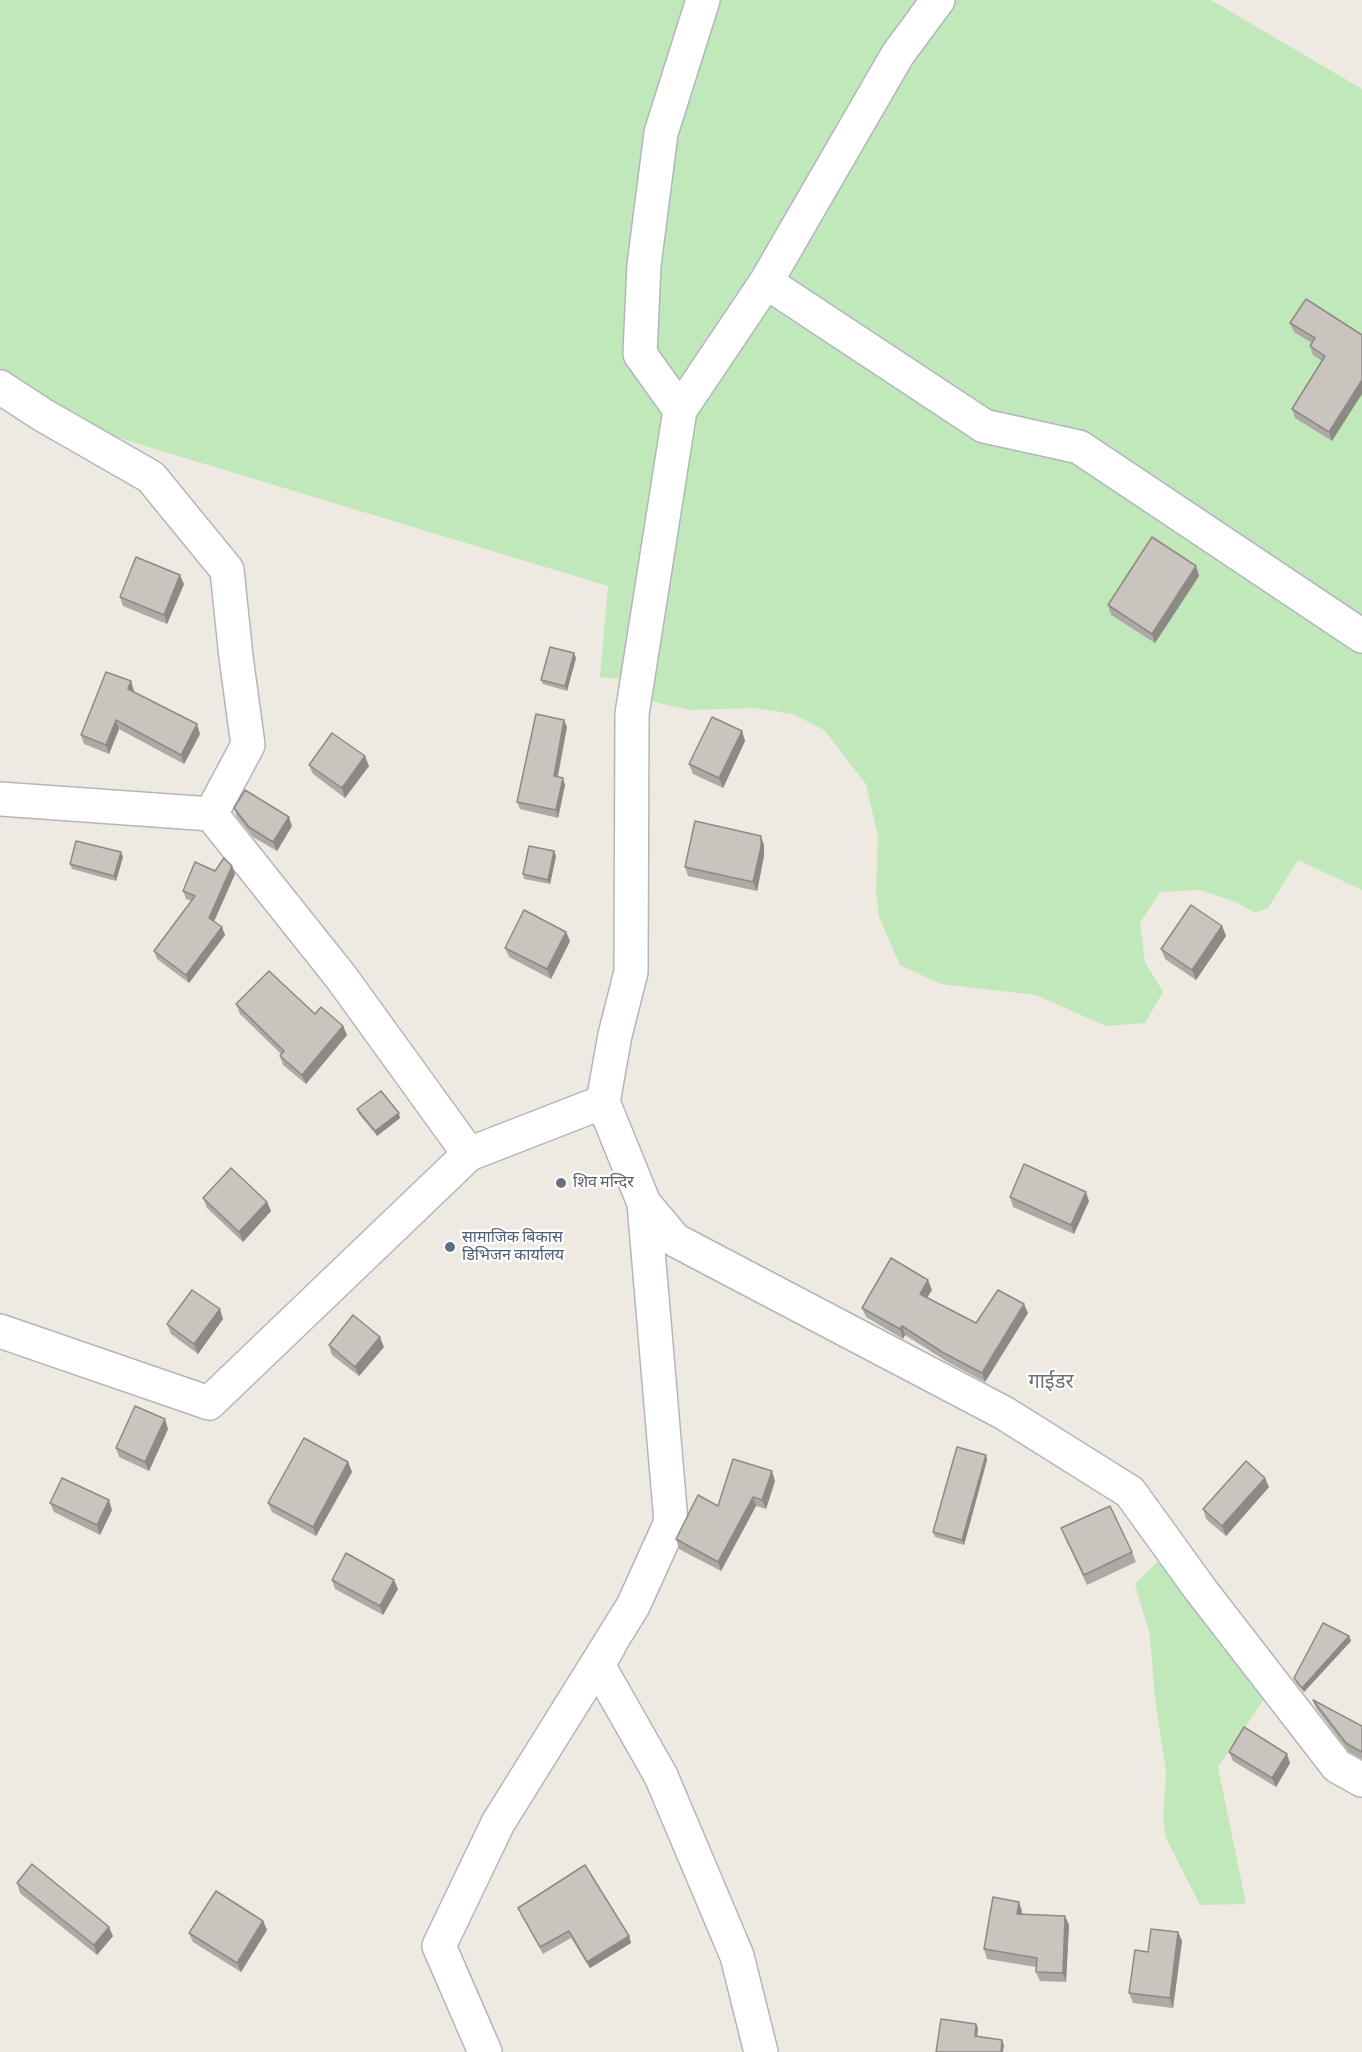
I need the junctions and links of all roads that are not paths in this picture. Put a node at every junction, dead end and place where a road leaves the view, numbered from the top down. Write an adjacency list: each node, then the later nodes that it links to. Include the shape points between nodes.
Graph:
1 (704, 0): 5 (street, via 661,133 644,265 640,354)
2 (938, 0): 3 (street, via 898,54)
3 (766, 282): 5 (street); 6 (street, via 984,426 1079,447)
4 (0, 387): 8 (street, via 150,477 227,570 248,745)
5 (680, 410): 9 (street, via 632,714 631,972)
6 (1362, 636)
7 (0, 799): 8 (street)
8 (211, 814): 10 (street, via 341,977)
9 (603, 1102): 10 (street); 11 (street)
10 (469, 1154): 12 (street, via 209,1403)
11 (644, 1203): 13 (street, via 671,1522); 14 (street, via 675,1240 1004,1413 1130,1492 1200,1590 1337,1766)
12 (0, 1332)
13 (633, 1606): 15 (street, via 498,1823 439,1946); 16 (street, via 598,1665 661,1776 737,1956)
14 (1362, 1780)
15 (485, 2052)
16 (761, 2052)

